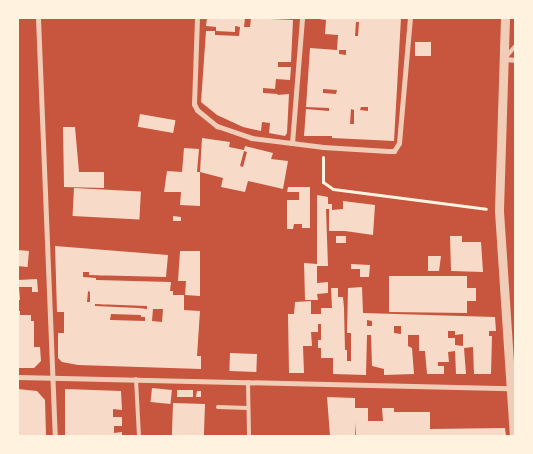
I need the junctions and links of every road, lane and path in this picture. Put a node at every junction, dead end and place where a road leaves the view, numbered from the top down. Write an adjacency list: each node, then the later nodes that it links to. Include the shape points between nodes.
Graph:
1 (38, 18): 13 (street)
2 (197, 18): 9 (street, via 192,93 196,110 232,133)
3 (302, 18): 9 (street)
4 (410, 18): 10 (street, via 398,148 388,151)
5 (505, 18): 7 (street)
6 (516, 45): 7 (lane)
7 (504, 59): 8 (street); 11 (street)
8 (516, 60)
9 (292, 143): 10 (street)
10 (323, 147): 11 (path, via 323,182 333,189)
11 (499, 211): 16 (street)
12 (18, 377): 13 (street)
13 (53, 378): 14 (street); 19 (street)
14 (136, 379): 15 (street); 20 (lane)
15 (248, 382): 16 (street); 18 (lane)
16 (514, 388): 22 (street)
17 (218, 408): 18 (lane)
18 (248, 408): 21 (lane)
19 (54, 436)
20 (139, 436)
21 (250, 436)
22 (514, 436)

